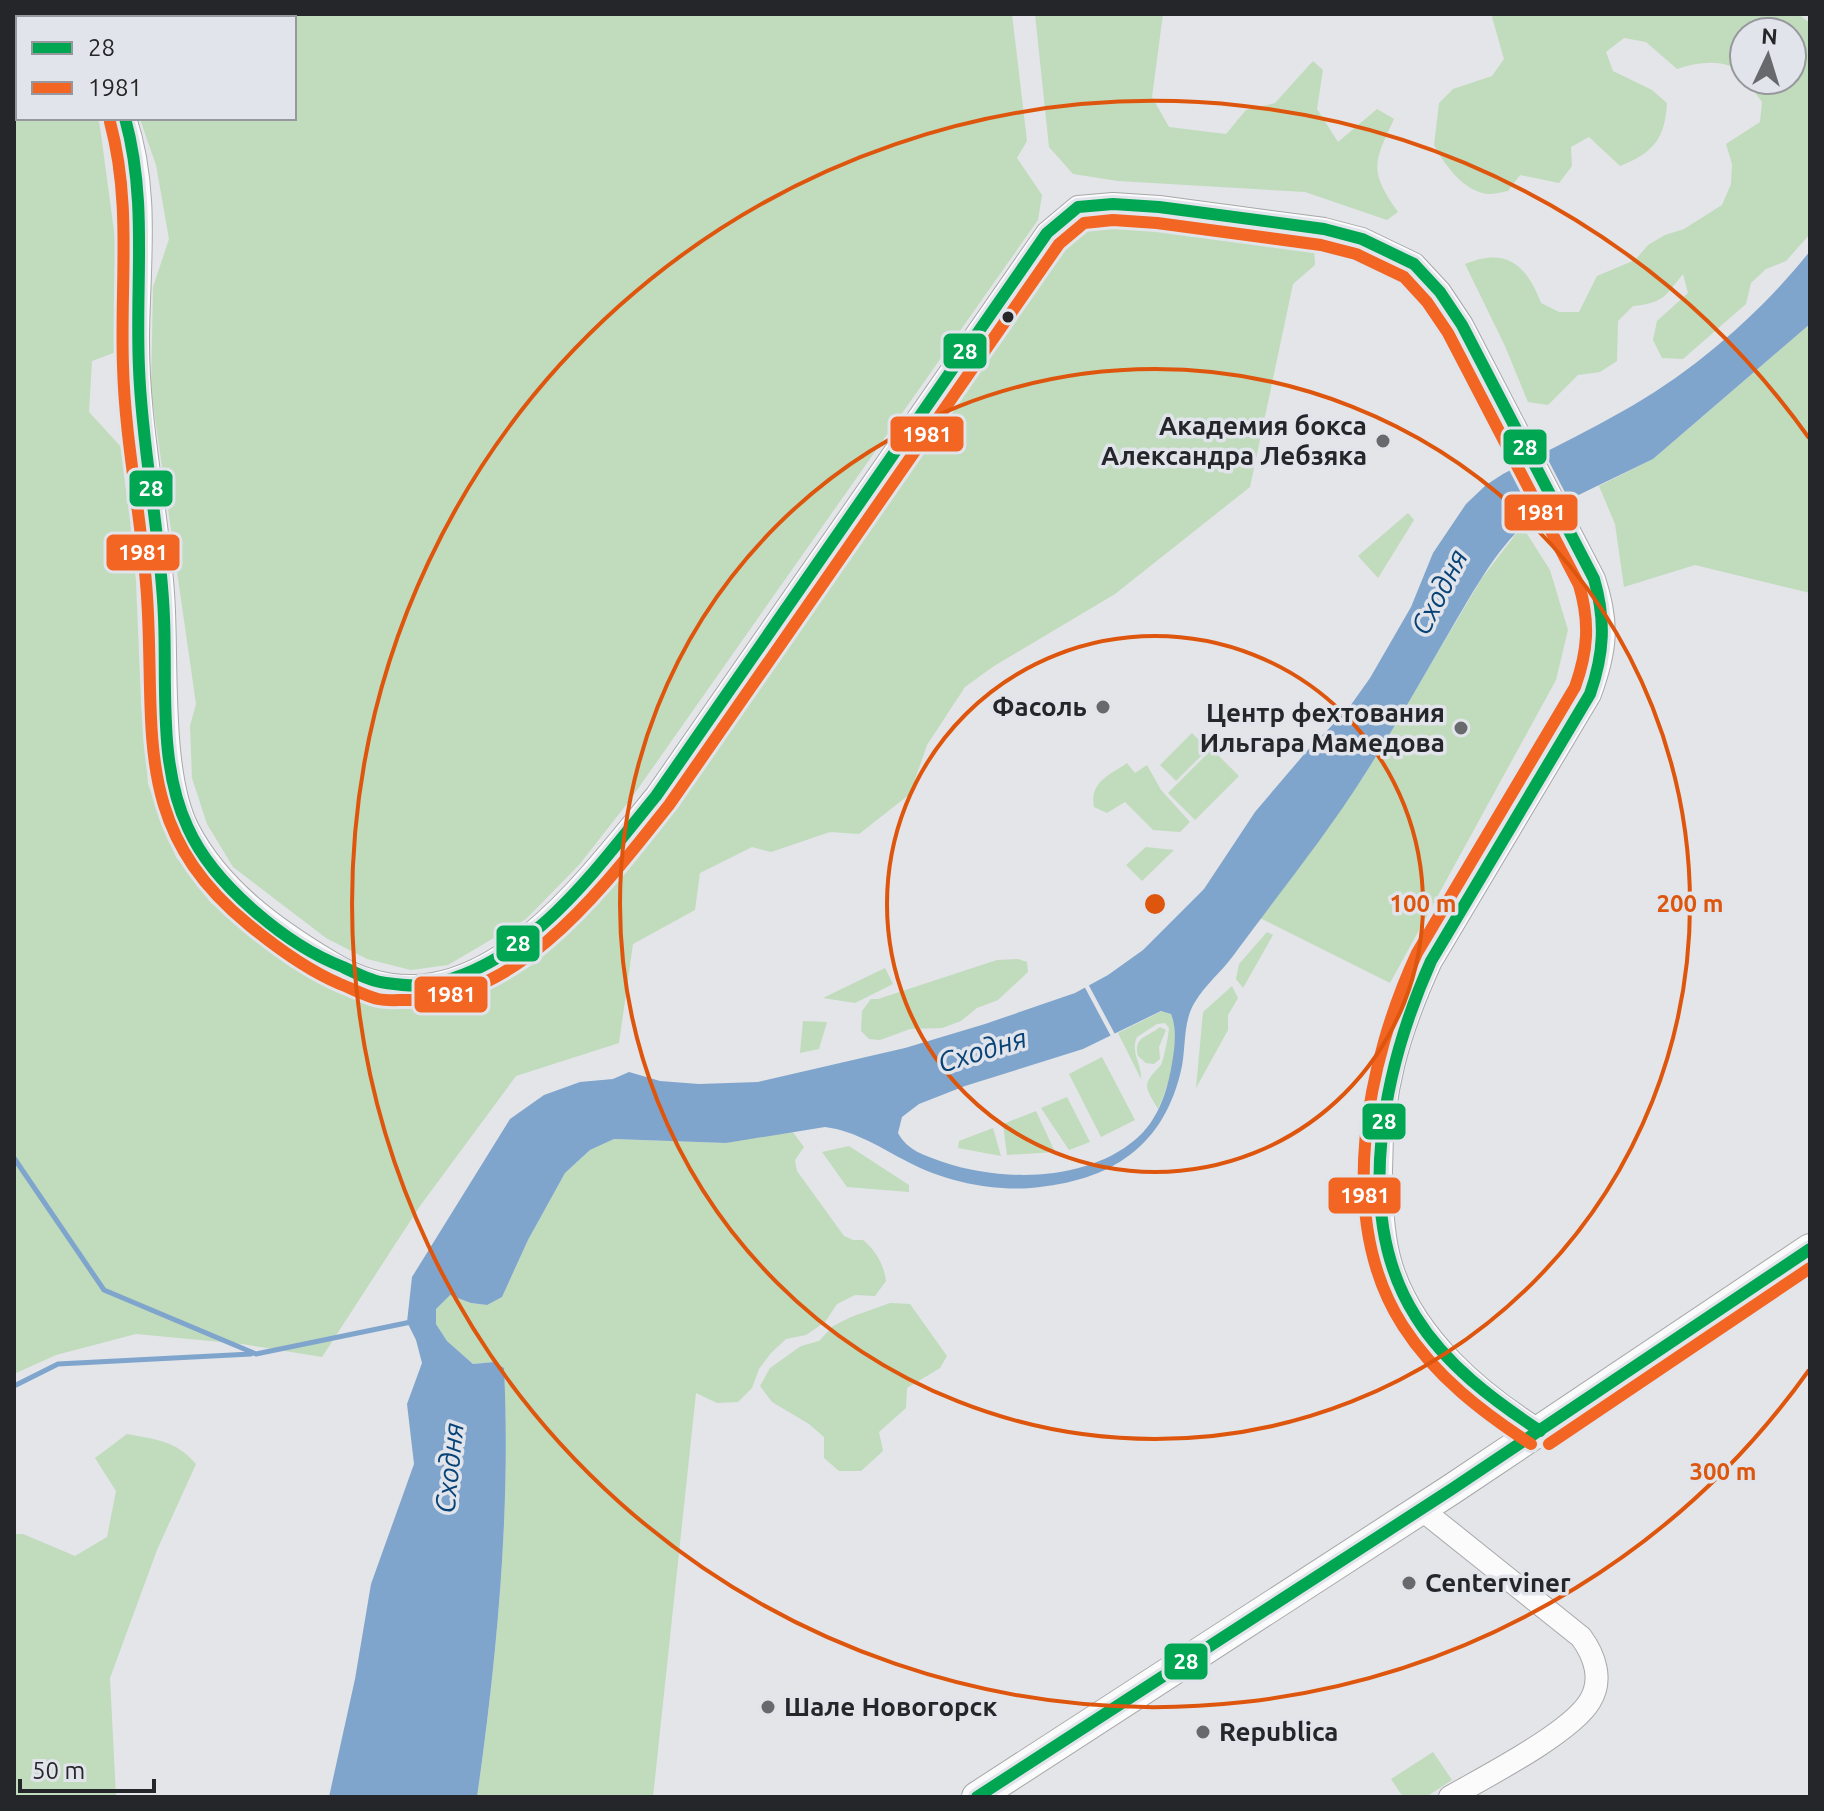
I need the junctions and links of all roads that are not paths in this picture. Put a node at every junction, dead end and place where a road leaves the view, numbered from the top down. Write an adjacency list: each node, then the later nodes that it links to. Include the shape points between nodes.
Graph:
1 (125, 120): 3 (street, via 143,227 140,386 163,590 169,742 187,827 212,867 241,898 286,935 377,984 419,988 466,976 514,950 604,860 656,796 1047,233 1078,207 1159,207 1324,229 1362,239 1414,264 1462,325 1594,579 1602,604 1604,645 1590,694 1431,961 1412,1002 1390,1069 1381,1143 1386,1243 1403,1294 1421,1324 1483,1392)
2 (1810, 1249): 3 (main road)
3 (1540, 1431): 4 (main road)
4 (1421, 1509): 5 (main road); 6 (street, via 1581,1637 1595,1666 1596,1684 1580,1713)
5 (977, 1797)
6 (1450, 1797)

